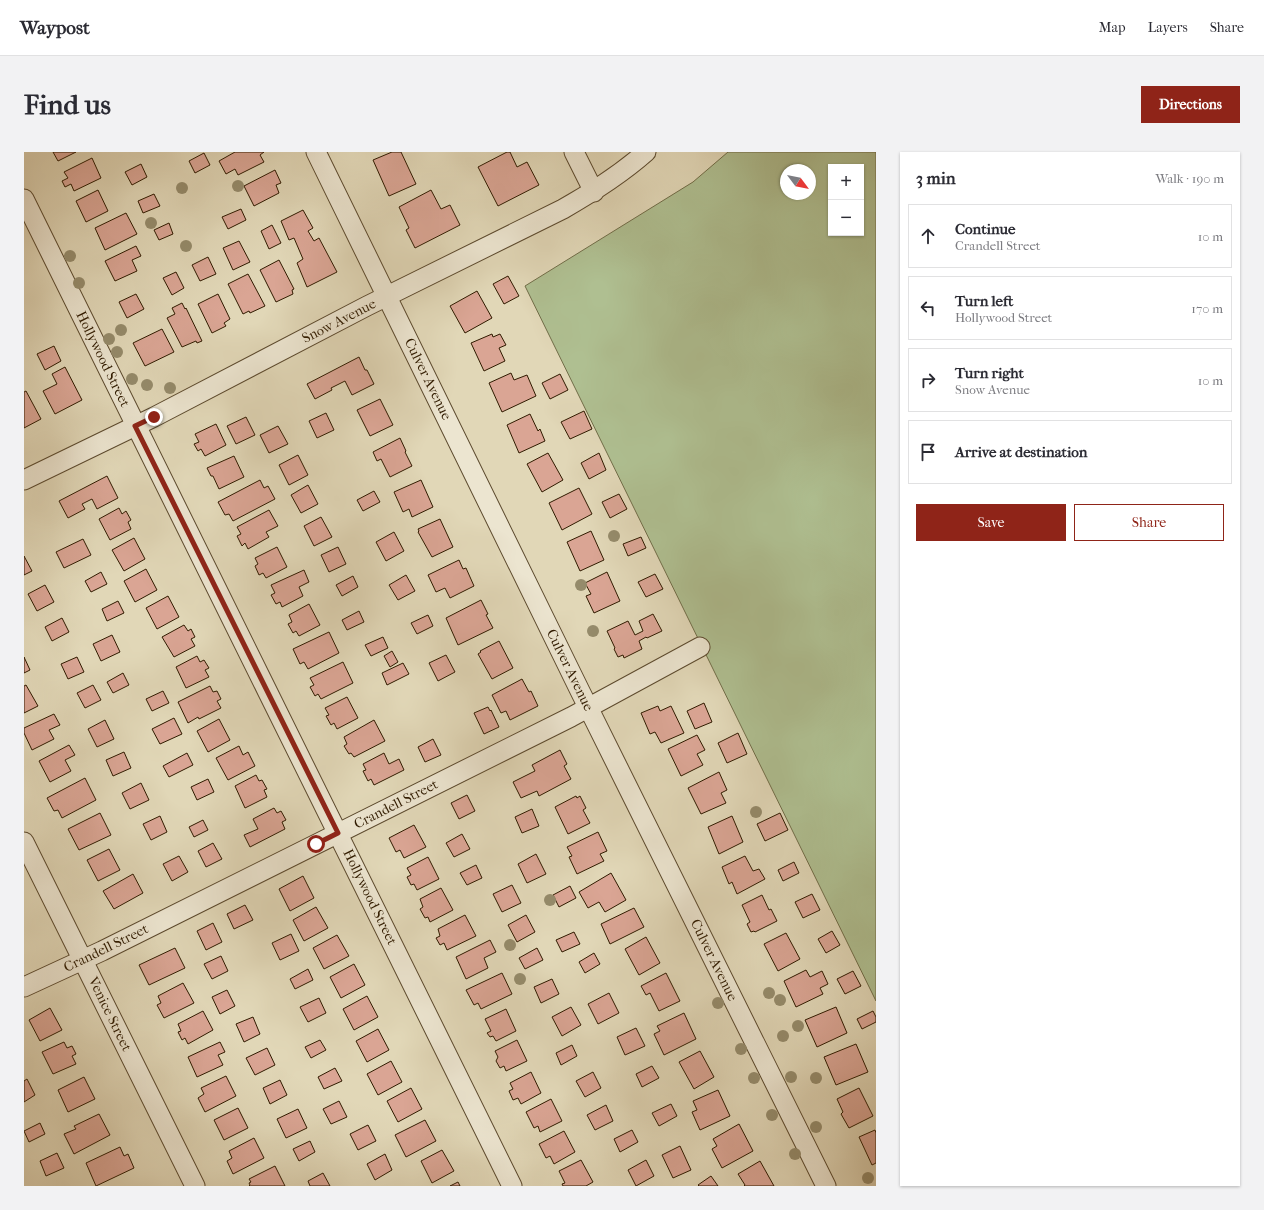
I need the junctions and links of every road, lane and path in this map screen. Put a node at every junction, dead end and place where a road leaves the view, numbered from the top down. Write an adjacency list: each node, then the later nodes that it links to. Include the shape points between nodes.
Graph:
1 (316, 152): 6 (street, Culver Avenue)
2 (574, 152): 4 (street)
3 (646, 152): 4 (street, Snow Avenue)
4 (594, 192): 6 (street, Snow Avenue, via 563,210)
5 (24, 199): 7 (street, Hollywood Street)
6 (388, 296): 7 (street, Snow Avenue); 10 (street, Culver Avenue)
7 (135, 426): 8 (street, Snow Avenue); 11 (street, Hollywood Street)
8 (24, 480)
9 (700, 647): 10 (street, Crandell Street)
10 (588, 707): 11 (street, Crandell Street); 17 (street, Culver Avenue)
11 (338, 833): 13 (street, Crandell Street); 16 (street, Hollywood Street)
12 (24, 842): 13 (street, Venice Street)
13 (83, 960): 14 (street, Crandell Street); 15 (street, Venice Street)
14 (24, 987)
15 (195, 1186)
16 (512, 1186)
17 (826, 1186)

